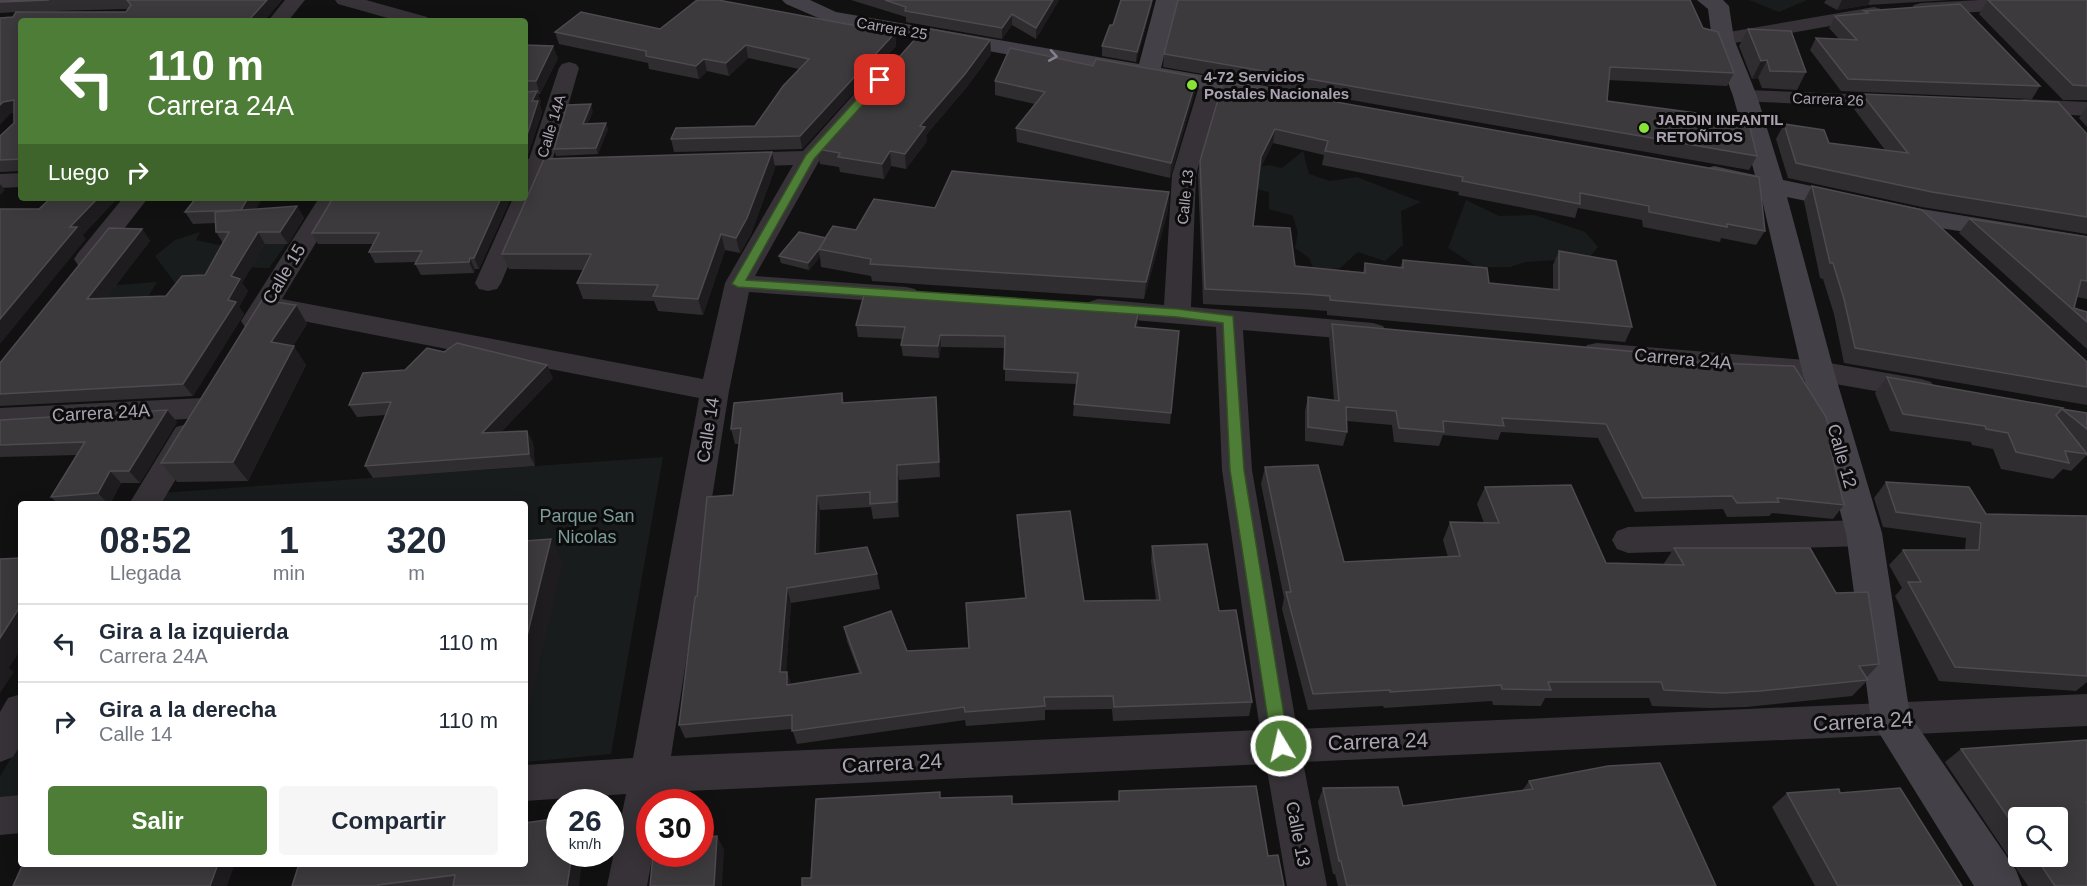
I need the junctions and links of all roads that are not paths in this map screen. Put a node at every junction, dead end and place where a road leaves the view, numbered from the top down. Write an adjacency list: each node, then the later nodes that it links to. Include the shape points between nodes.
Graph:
1 (295, 0): 8 (street)
2 (793, 0): 11 (street, Carrera 25, via 830,17)
3 (1167, 0): 14 (street)
4 (2087, 0): 7 (street)
5 (357, 1): 9 (street)
6 (1713, 3): 12 (street, Calle 12)
7 (1958, 7): 10 (street); 12 (street, via 1868,14)
8 (280, 18)
9 (411, 18)
10 (1974, 23)
11 (922, 33): 14 (street, Carrera 25, one-way to 14); 24 (street, Calle 14)
12 (1723, 39): 17 (street, Calle 12)
13 (569, 68): 27 (street, Calle 14A)
14 (1148, 72): 15 (street, Carrera 25)
15 (1211, 83): 18 (street, Carrera 25); 44 (street, Calle 13, via 1184,175)
16 (2038, 90): 21 (street)
17 (1745, 96): 19 (street, Carrera 26); 31 (street, Calle 12)
18 (1292, 98)
19 (1923, 102)
20 (2007, 105): 21 (street)
21 (2055, 107): 22 (street); 23 (street)
22 (2087, 109)
23 (2074, 129)
24 (809, 158): 25 (street); 40 (street, Calle 14)
25 (714, 160)
26 (597, 164): 27 (street)
27 (532, 165)
28 (1689, 170): 31 (street)
29 (18, 180): 30 (street)
30 (0, 181)
31 (1771, 184): 35 (street); 49 (street, Calle 12)
32 (134, 201): 38 (street)
33 (329, 201): 42 (street, Calle 15)
34 (519, 201): 39 (street, Calle 14A)
35 (1922, 217): 36 (street); 37 (street)
36 (2087, 244)
37 (1957, 249)
38 (72, 278)
39 (488, 283)
40 (738, 284): 41 (street); 50 (street, Calle 14)
41 (928, 296)
42 (265, 305): 47 (street, Calle 15); 50 (street)
43 (1070, 306): 44 (street)
44 (1177, 313): 45 (street)
45 (1229, 319): 46 (street); 60 (street, Calle 13, via 1237,470)
46 (1394, 334)
47 (243, 342)
48 (1571, 349): 49 (street, Carrera 24A)
49 (1818, 371): 51 (street, Carrera 24A); 54 (street, Calle 12)
50 (715, 391): 61 (street, Calle 14)
51 (1947, 393)
52 (0, 419): 53 (street, Carrera 24A, via 208,399)
53 (147, 501)
54 (1864, 533): 55 (street); 58 (street, Calle 12)
55 (1628, 540)
56 (2087, 710): 58 (street, Carrera 24)
57 (18, 716): 59 (street)
58 (1891, 720): 60 (street, Carrera 24); 67 (street, Calle 12)
59 (0, 745)
60 (1281, 746): 61 (street, Carrera 24); 66 (street, Calle 13)
61 (649, 775): 62 (street, Carrera 24); 65 (street, Calle 14)
62 (528, 783)
63 (18, 814): 64 (street)
64 (0, 816)
65 (627, 886)
66 (1307, 886)
67 (2000, 886)

